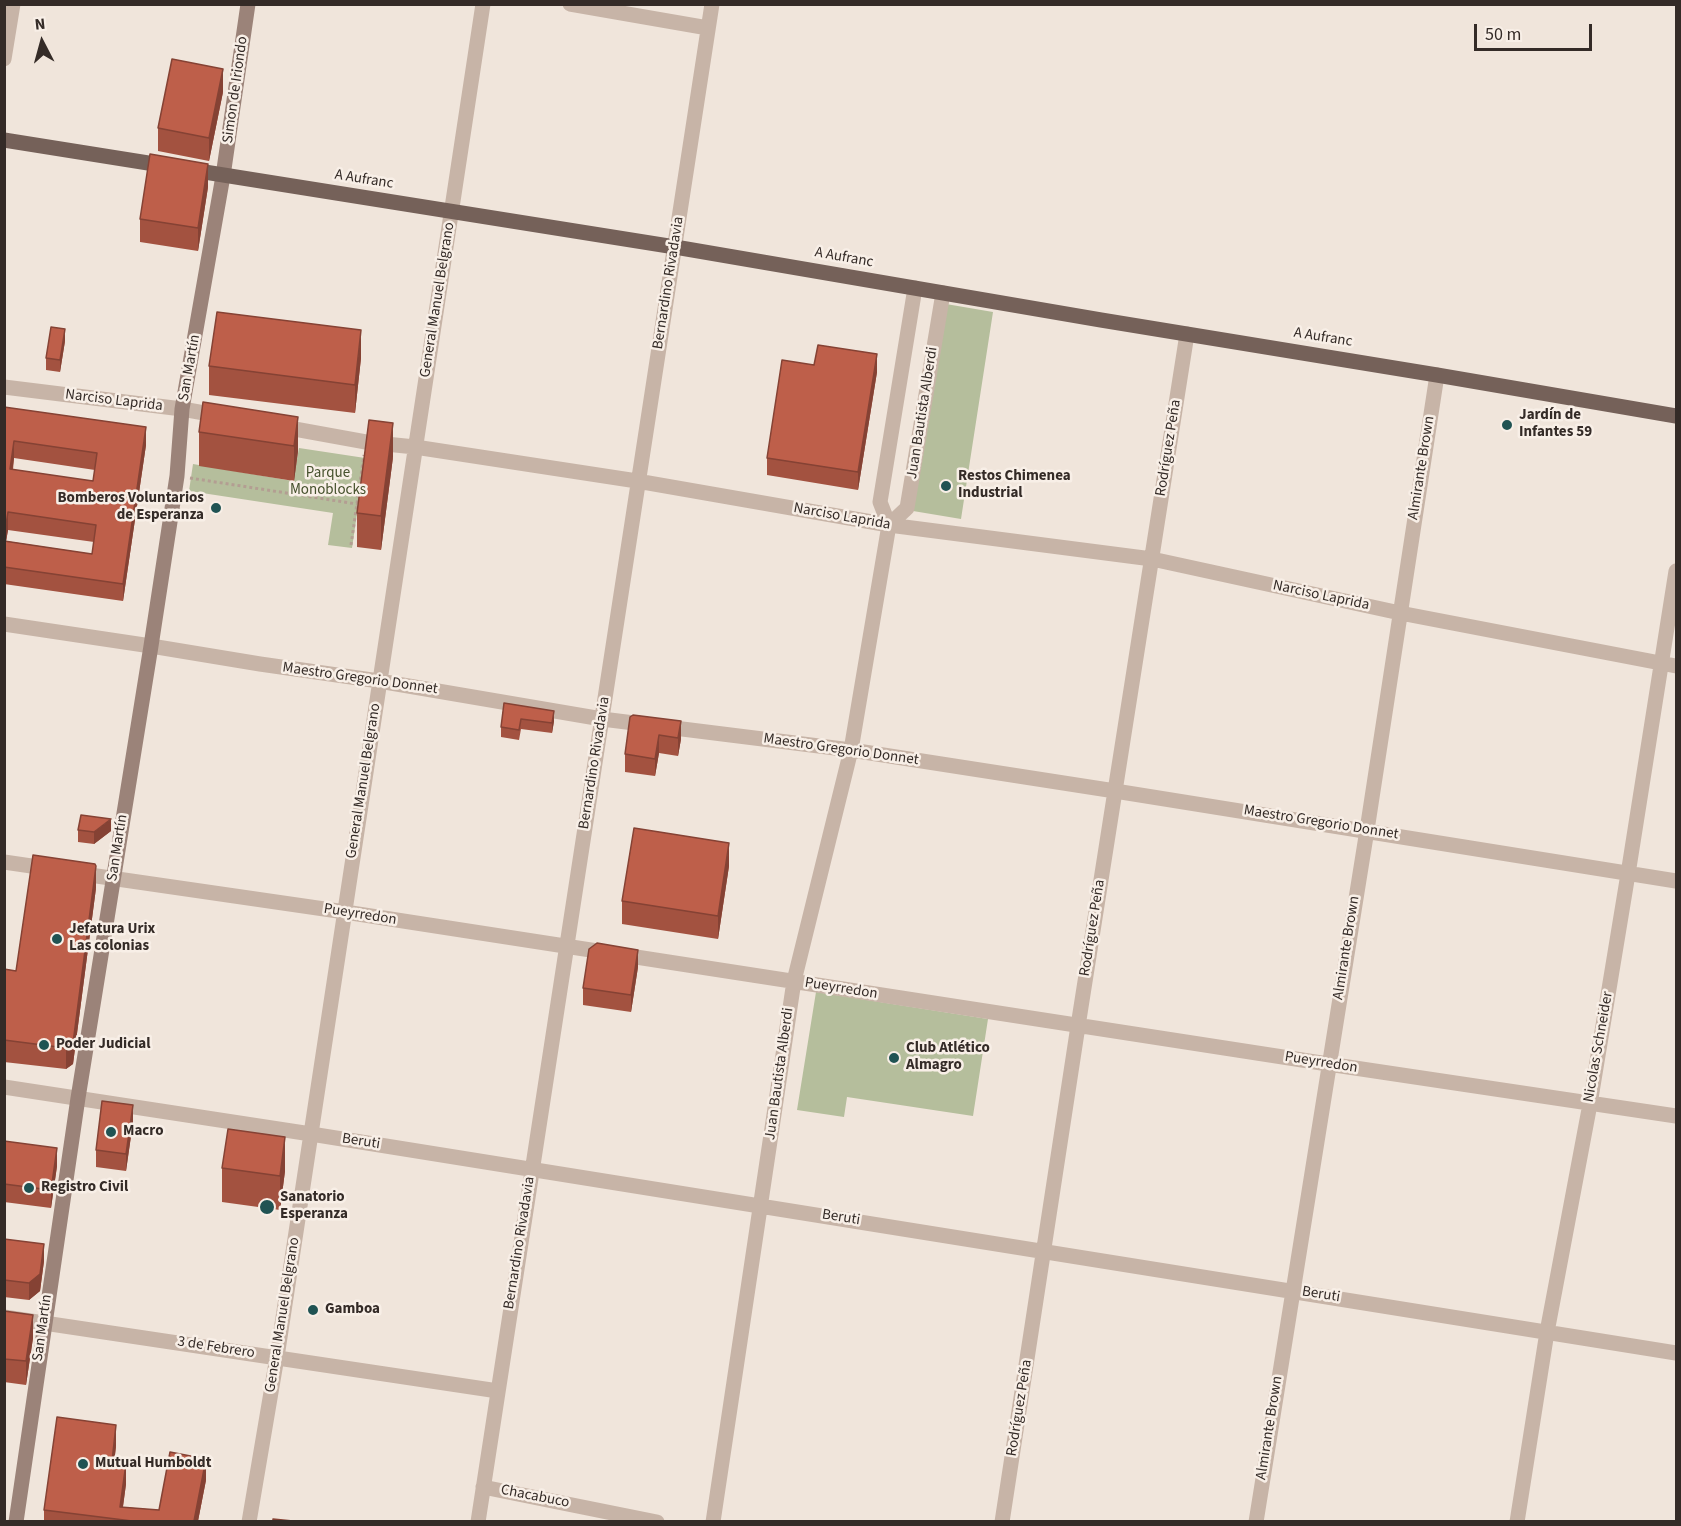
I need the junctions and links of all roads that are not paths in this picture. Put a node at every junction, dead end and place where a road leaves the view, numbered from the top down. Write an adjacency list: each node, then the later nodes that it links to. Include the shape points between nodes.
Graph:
1 (13, 4): 7 (street)
2 (248, 4): 9 (main road, Simon de Iriondo)
3 (483, 4): 10 (street, General Manuel Belgrano)
4 (570, 4): 6 (street)
5 (712, 4): 6 (street, Bernardino Rivadavia)
6 (708, 28): 11 (street, Bernardino Rivadavia)
7 (4, 59)
8 (4, 140): 9 (main road, A Aufranc)
9 (223, 176): 10 (main road, A Aufranc); 17 (main road, San Martín)
10 (452, 212): 11 (main road, A Aufranc); 21 (street, General Manuel Belgrano)
11 (675, 247): 12 (main road, A Aufranc); 22 (street, Bernardino Rivadavia)
12 (915, 288): 13 (main road, A Aufranc); 23 (street, Juan Bautista Alberdi, via 880,502)
13 (943, 293): 14 (main road, A Aufranc); 23 (street, Juan Bautista Alberdi, via 907,508)
14 (1187, 334): 15 (main road, A Aufranc); 24 (street, Rodríguez Peña)
15 (1437, 375): 18 (main road, A Aufranc); 26 (street, Almirante Brown)
16 (4, 387): 17 (street, Narciso Laprida)
17 (182, 409): 19 (street, Narciso Laprida); 28 (main road, San Martín, via 177,476)
18 (1677, 416)
19 (240, 419)
20 (263, 423): 21 (street, Narciso Laprida)
21 (415, 447): 22 (street, Narciso Laprida); 30 (street, General Manuel Belgrano)
22 (637, 481): 23 (street, Narciso Laprida); 31 (street, Bernardino Rivadavia)
23 (889, 525): 24 (street, Narciso Laprida); 32 (street, Juan Bautista Alberdi)
24 (1152, 559): 26 (street, Narciso Laprida); 33 (street, Rodríguez Peña)
25 (1677, 571): 29 (street, Nicolas Schneider)
26 (1400, 613): 29 (street, Narciso Laprida); 34 (street, Almirante Brown)
27 (4, 624): 28 (street, Maestro Gregorio Donnet)
28 (151, 646): 30 (street, Maestro Gregorio Donnet); 37 (main road, San Martín)
29 (1669, 665): 36 (street, Nicolas Schneider)
30 (379, 681): 31 (street, Maestro Gregorio Donnet); 39 (street, General Manuel Belgrano)
31 (602, 718): 32 (street, Maestro Gregorio Donnet); 40 (street, Bernardino Rivadavia)
32 (850, 750): 33 (street, Maestro Gregorio Donnet); 41 (street, Juan Bautista Alberdi)
33 (1115, 791): 34 (street, Maestro Gregorio Donnet); 42 (street, Rodríguez Peña)
34 (1366, 830): 36 (street, Maestro Gregorio Donnet); 43 (street, Almirante Brown)
35 (4, 862): 37 (street, Pueyrredon)
36 (1628, 874): 38 (street, Maestro Gregorio Donnet); 46 (street, Nicolas Schneider)
37 (113, 879): 39 (street, Pueyrredon); 45 (main road, San Martín)
38 (1677, 881)
39 (345, 912): 40 (street, Pueyrredon); 48 (street, General Manuel Belgrano)
40 (566, 947): 41 (street, Pueyrredon); 49 (street, Bernardino Rivadavia)
41 (794, 981): 42 (street, Pueyrredon); 50 (street, Juan Bautista Alberdi)
42 (1078, 1026): 43 (street, Pueyrredon); 51 (street, Rodríguez Peña)
43 (1328, 1064): 46 (street, Pueyrredon); 52 (street, Almirante Brown)
44 (4, 1087): 45 (street, Beruti)
45 (78, 1098): 48 (street, Beruti); 54 (main road, San Martín)
46 (1590, 1104): 47 (street, Pueyrredon); 55 (street, Nicolas Schneider)
47 (1677, 1116)
48 (311, 1134): 49 (street, Beruti); 57 (street, General Manuel Belgrano)
49 (532, 1170): 50 (street, Beruti); 58 (street, Bernardino Rivadavia)
50 (761, 1206): 51 (street, Beruti); 64 (street, Juan Bautista Alberdi)
51 (1044, 1251): 52 (street, Beruti); 65 (street, Rodríguez Peña)
52 (1292, 1290): 55 (street, Beruti); 66 (street, Almirante Brown)
53 (4, 1317): 54 (street, 3 de Febrero)
54 (44, 1322): 57 (street, 3 de Febrero); 60 (main road, San Martín)
55 (1547, 1332): 56 (street, Beruti); 67 (street, Nicolas Schneider)
56 (1677, 1353)
57 (277, 1357): 58 (street, 3 de Febrero); 61 (street, General Manuel Belgrano)
58 (498, 1391): 59 (street, Bernardino Rivadavia)
59 (483, 1487): 62 (street, Bernardino Rivadavia); 63 (street, Chacabuco)
60 (16, 1521)
61 (249, 1521)
62 (478, 1521)
63 (657, 1521)
64 (713, 1521)
65 (1002, 1521)
66 (1256, 1521)
67 (1517, 1521)

